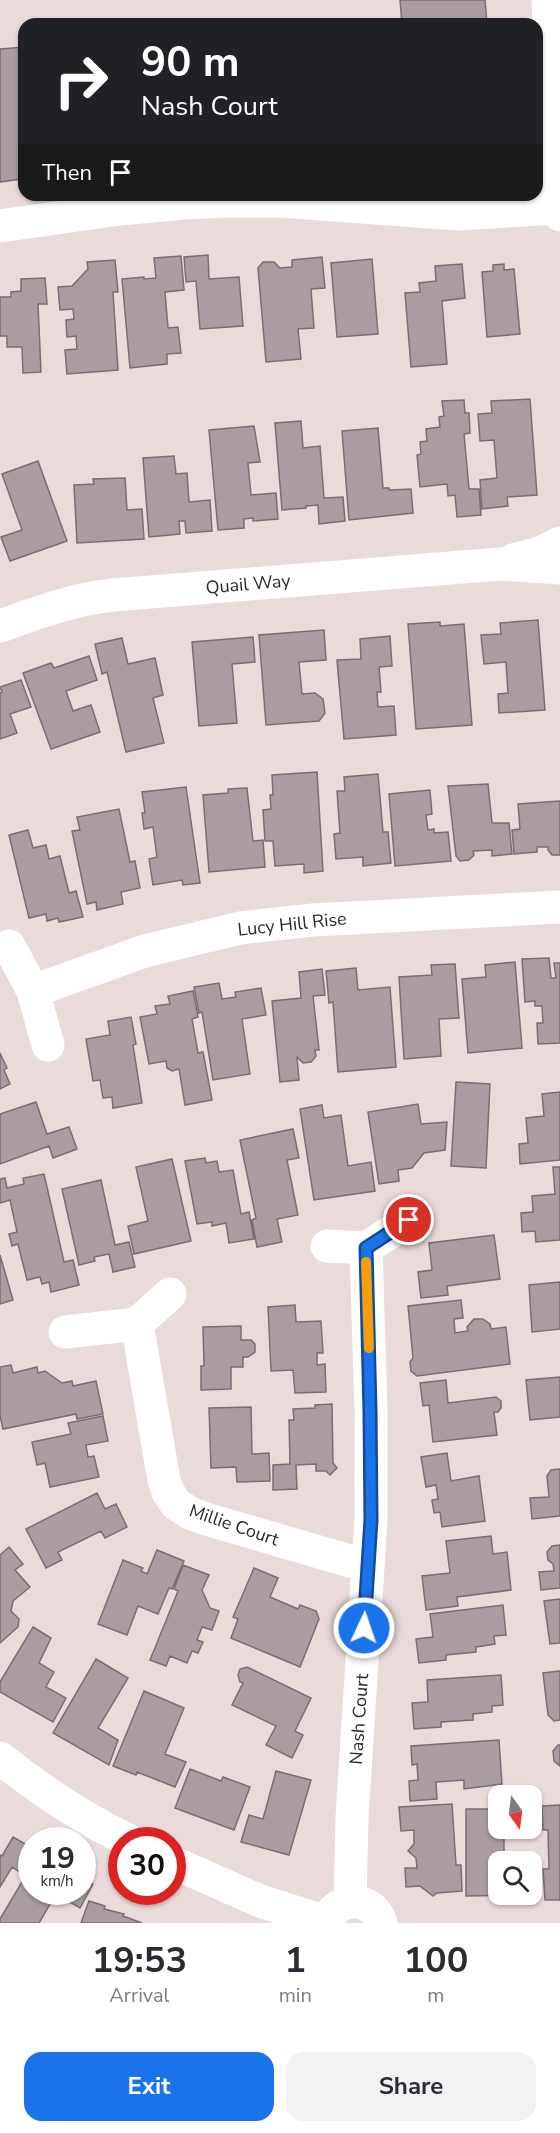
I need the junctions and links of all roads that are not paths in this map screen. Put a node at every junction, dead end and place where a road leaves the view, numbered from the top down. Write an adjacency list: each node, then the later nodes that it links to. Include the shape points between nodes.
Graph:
1 (548, 0): 2 (street)
2 (560, 212): 3 (street, via 457,214 279,201 225,201 120,209)
3 (0, 226)
4 (560, 543): 5 (street, Quail Way)
5 (500, 564): 6 (street, Quail Way); 7 (street, Quail Way, via 92,597)
6 (560, 568)
7 (0, 626)
8 (560, 907): 10 (street, Lucy Hill Rise, via 313,920 240,928 145,951)
9 (9, 946): 10 (street)
10 (33, 991): 11 (street)
11 (48, 1045)
12 (409, 1220): 14 (street)
13 (327, 1246): 14 (street)
14 (366, 1248): 18 (street, Nash Court, via 371,1422)
15 (170, 1294): 16 (street)
16 (137, 1324): 17 (street); 18 (street, Millie Court, via 164,1480 176,1504 206,1519)
17 (65, 1332)
18 (367, 1566): 22 (street, Nash Court, via 352,1817)
19 (0, 1758): 20 (street, via 69,1807)
20 (108, 1829)
21 (186, 1868): 22 (street, via 260,1901)
22 (334, 1916): 23 (street, via 360,1902 375,1911)
23 (381, 1923)

